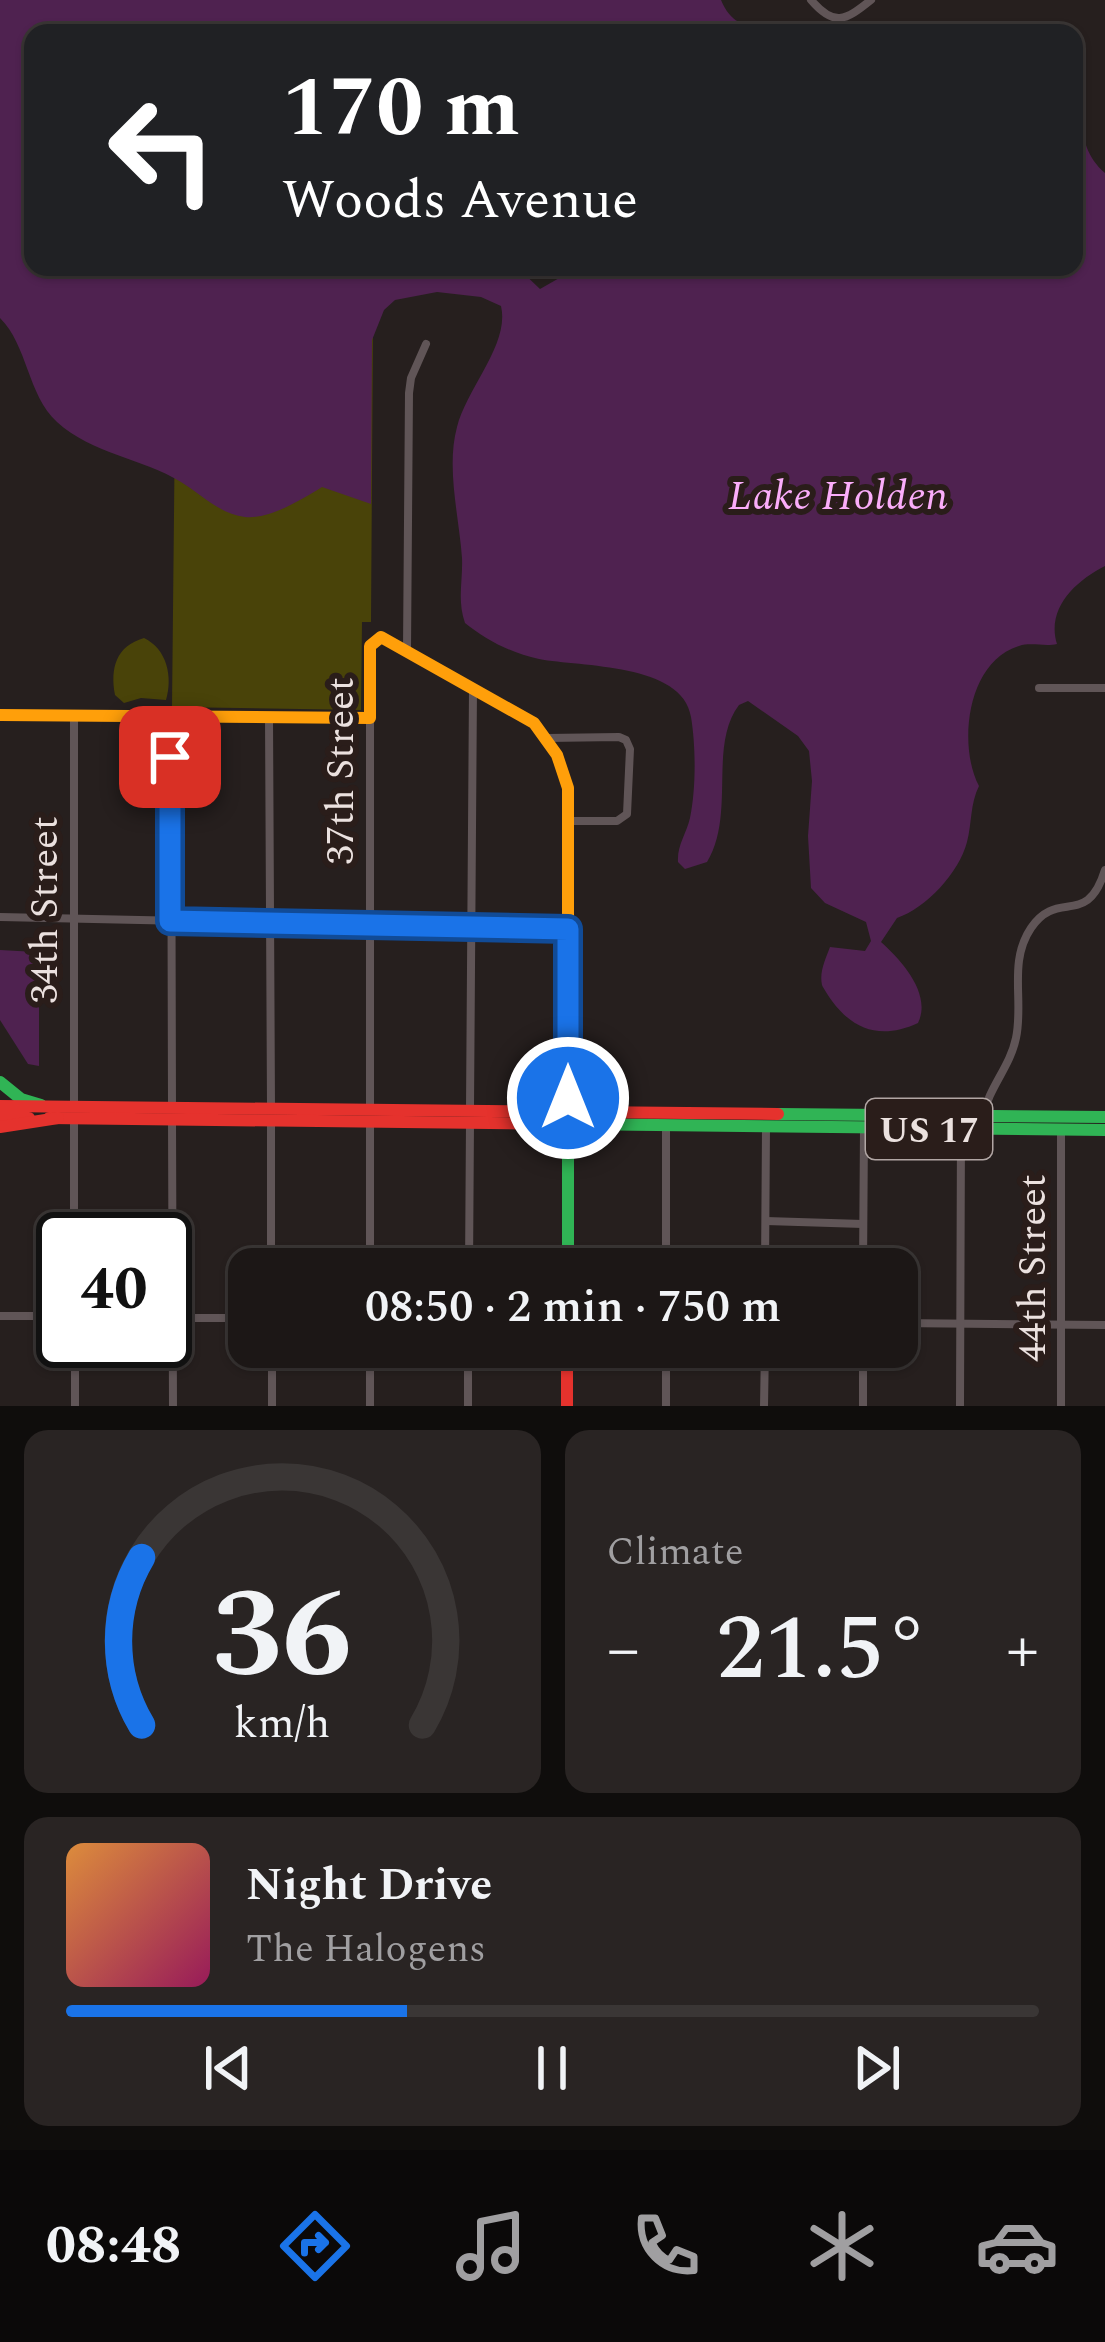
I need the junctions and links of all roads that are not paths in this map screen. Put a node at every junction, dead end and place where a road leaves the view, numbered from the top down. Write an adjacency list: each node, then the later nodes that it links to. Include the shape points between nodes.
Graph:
1 (811, 0): 2 (street, via 824,16 840,18)
2 (871, 0)
3 (426, 344): 4 (street, 37th Street, via 409,393)
4 (407, 650): 5 (main road); 12 (main road, 37th Street, via 381,637 372,642)
5 (473, 687): 13 (main road); 21 (street)
6 (1039, 688): 7 (street)
7 (1105, 688)
8 (0, 715): 9 (main road)
9 (74, 716): 10 (main road); 17 (street, 34th Street)
10 (171, 716): 11 (main road); 18 (street)
11 (269, 717): 12 (main road); 19 (street)
12 (370, 718): 20 (street, 37th Street)
13 (548, 738): 14 (main road, via 564,772); 14 (street, via 619,737 630,749 627,814)
14 (569, 821): 22 (main road)
15 (1105, 870): 33 (street, via 1086,904 1044,913 1027,934 1019,952 1018,1032)
16 (0, 917): 17 (street)
17 (72, 918): 18 (street); 30 (street, 34th Street)
18 (170, 921): 19 (street); 26 (street)
19 (270, 921): 20 (street); 27 (street)
20 (368, 923): 21 (street); 28 (street, 37th Street)
21 (471, 926): 22 (street); 31 (street)
22 (568, 929): 32 (main road)
23 (0, 1082): 25 (main road)
24 (0, 1106): 25 (main road, US 17)
25 (41, 1112): 30 (main road, US 17); 35 (main road)
26 (172, 1113): 27 (main road, US 17); 27 (main road, US 17, via 254,1106); 30 (main road, US 17); 43 (street)
27 (271, 1113): 28 (main road, US 17); 46 (street)
28 (370, 1113): 31 (main road, US 17); 47 (street, 37th Street)
29 (786, 1113): 32 (main road, US 17); 33 (main road, US 17); 37 (main road)
30 (69, 1114): 35 (main road, via 34,1125); 42 (street, 34th Street)
31 (470, 1114): 32 (main road, US 17); 48 (street)
32 (568, 1116): 36 (main road, US 17); 49 (main road)
33 (983, 1116): 34 (main road, US 17)
34 (1105, 1117)
35 (0, 1122)
36 (666, 1123): 37 (main road, US 17); 50 (street)
37 (766, 1126): 38 (main road, US 17); 44 (street)
38 (864, 1128): 39 (main road, US 17); 45 (street)
39 (961, 1129): 40 (main road, US 17); 58 (street)
40 (1061, 1130): 41 (main road, US 17); 59 (street, 44th Street)
41 (1105, 1130)
42 (73, 1212)
43 (170, 1212)
44 (766, 1221): 45 (street); 51 (street)
45 (863, 1224): 52 (street)
46 (271, 1248)
47 (370, 1248)
48 (469, 1248)
49 (568, 1248)
50 (666, 1248)
51 (765, 1248)
52 (863, 1248)
53 (0, 1316): 54 (street)
54 (36, 1316)
55 (192, 1318): 56 (street)
56 (228, 1318)
57 (918, 1323): 58 (street)
58 (960, 1324): 59 (street); 79 (street)
59 (1061, 1325): 60 (street); 80 (street, 44th Street)
60 (1105, 1325)
61 (75, 1368): 70 (street)
62 (171, 1368): 71 (street)
63 (272, 1368): 72 (street)
64 (370, 1368): 73 (street)
65 (468, 1368): 74 (street)
66 (567, 1368): 75 (main road)
67 (666, 1368): 76 (street)
68 (765, 1368): 77 (street)
69 (863, 1368): 78 (street)
70 (75, 1406)
71 (173, 1406)
72 (272, 1406)
73 (370, 1406)
74 (468, 1406)
75 (567, 1406)
76 (666, 1406)
77 (764, 1406)
78 (863, 1406)
79 (960, 1406)
80 (1061, 1406)

